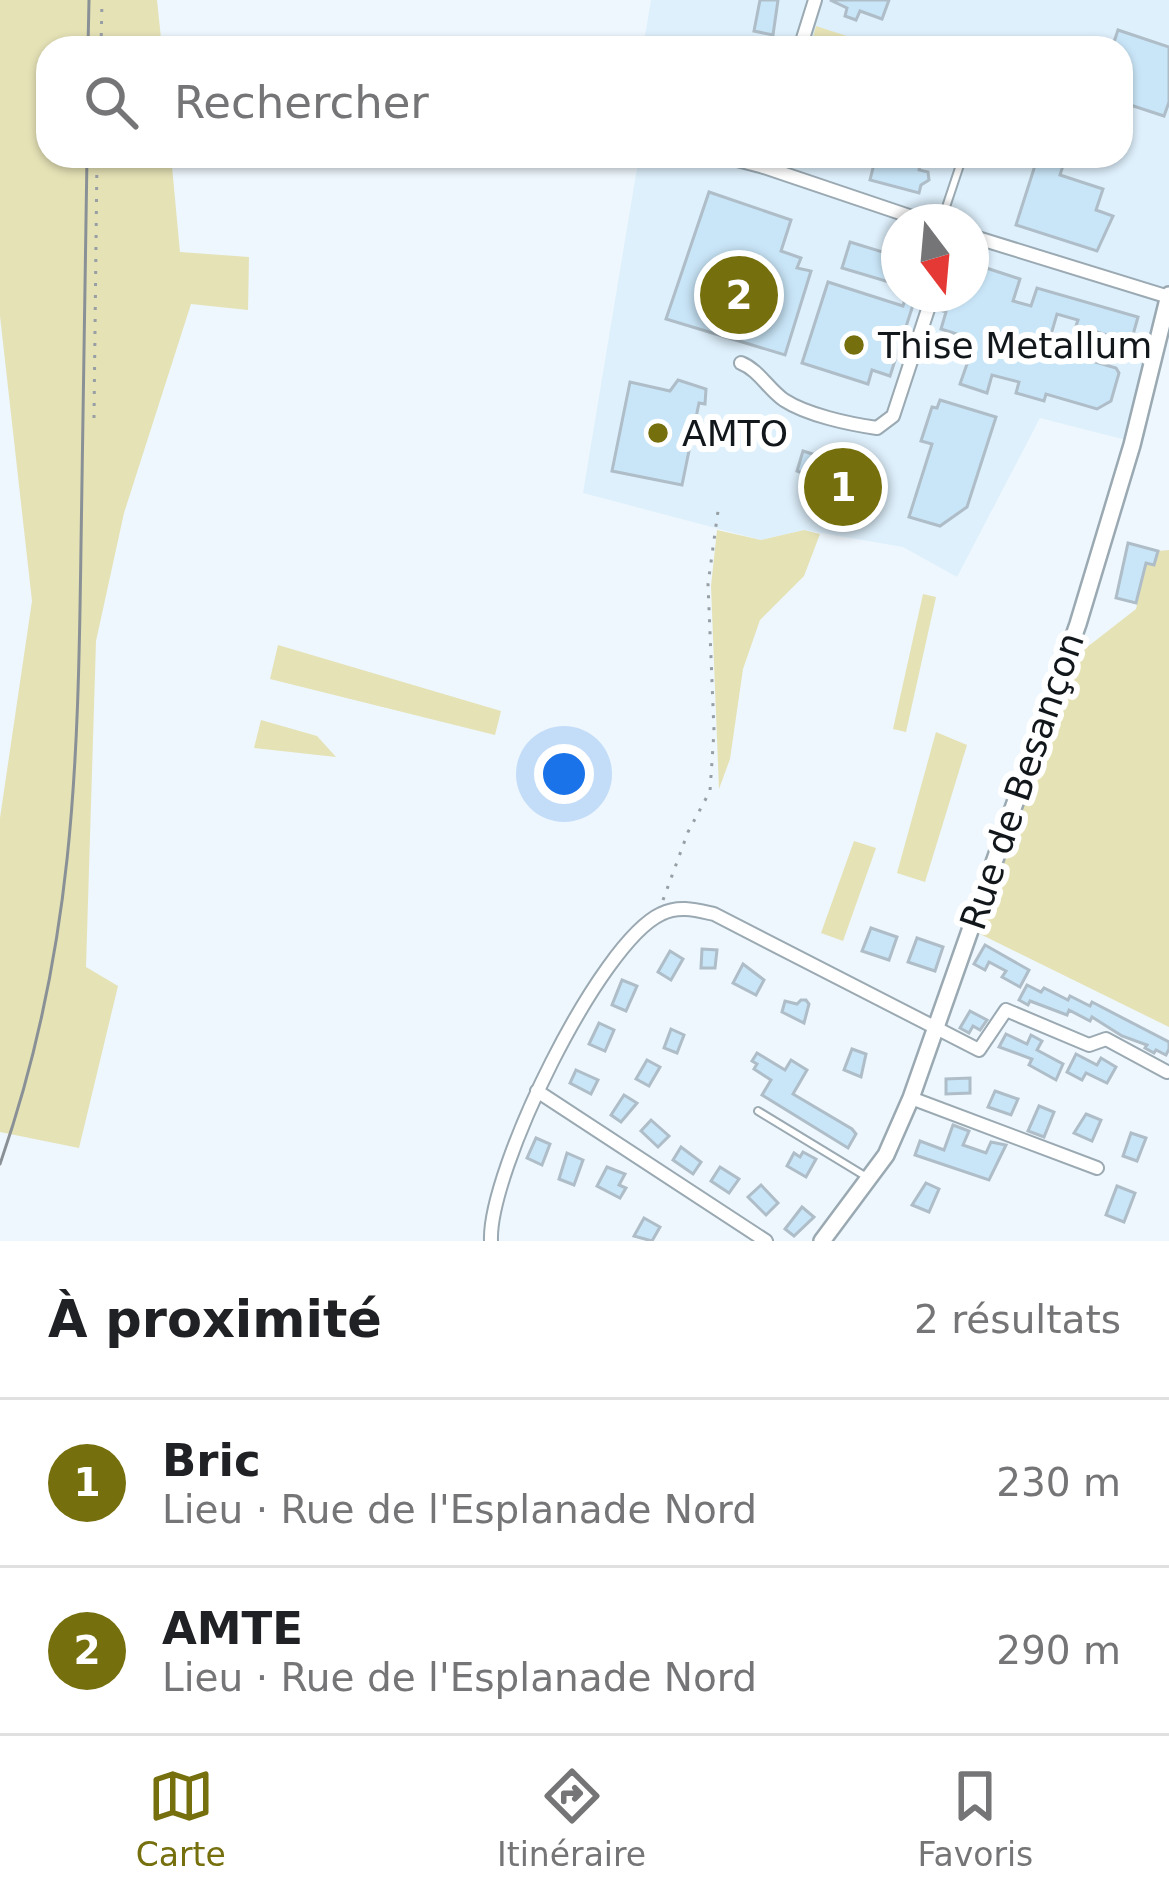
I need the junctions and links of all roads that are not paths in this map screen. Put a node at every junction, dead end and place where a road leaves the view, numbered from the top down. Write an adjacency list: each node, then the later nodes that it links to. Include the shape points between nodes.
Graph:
1 (815, 0): 2 (street)
2 (804, 36)
3 (786, 168): 5 (street)
4 (959, 168): 6 (lane)
5 (881, 204)
6 (947, 204)
7 (989, 241): 8 (street)
8 (1169, 296): 11 (street, Rue de Besançon, via 1078,624)
9 (927, 312): 10 (street, via 893,416 877,428 790,404)
10 (741, 363)
11 (934, 1030): 12 (street, via 979,1050 1006,1010 1089,1045 1106,1039); 13 (street, via 714,914 664,911 622,950); 14 (street, Rue de Besançon)
12 (1167, 1072)
13 (536, 1091): 18 (street, via 508,1155); 19 (street)
14 (911, 1098): 16 (street); 17 (street, Rue de Besançon)
15 (758, 1111): 17 (lane)
16 (1097, 1168)
17 (868, 1178): 20 (street, Rue de Besançon)
18 (491, 1241)
19 (766, 1241)
20 (821, 1241)

